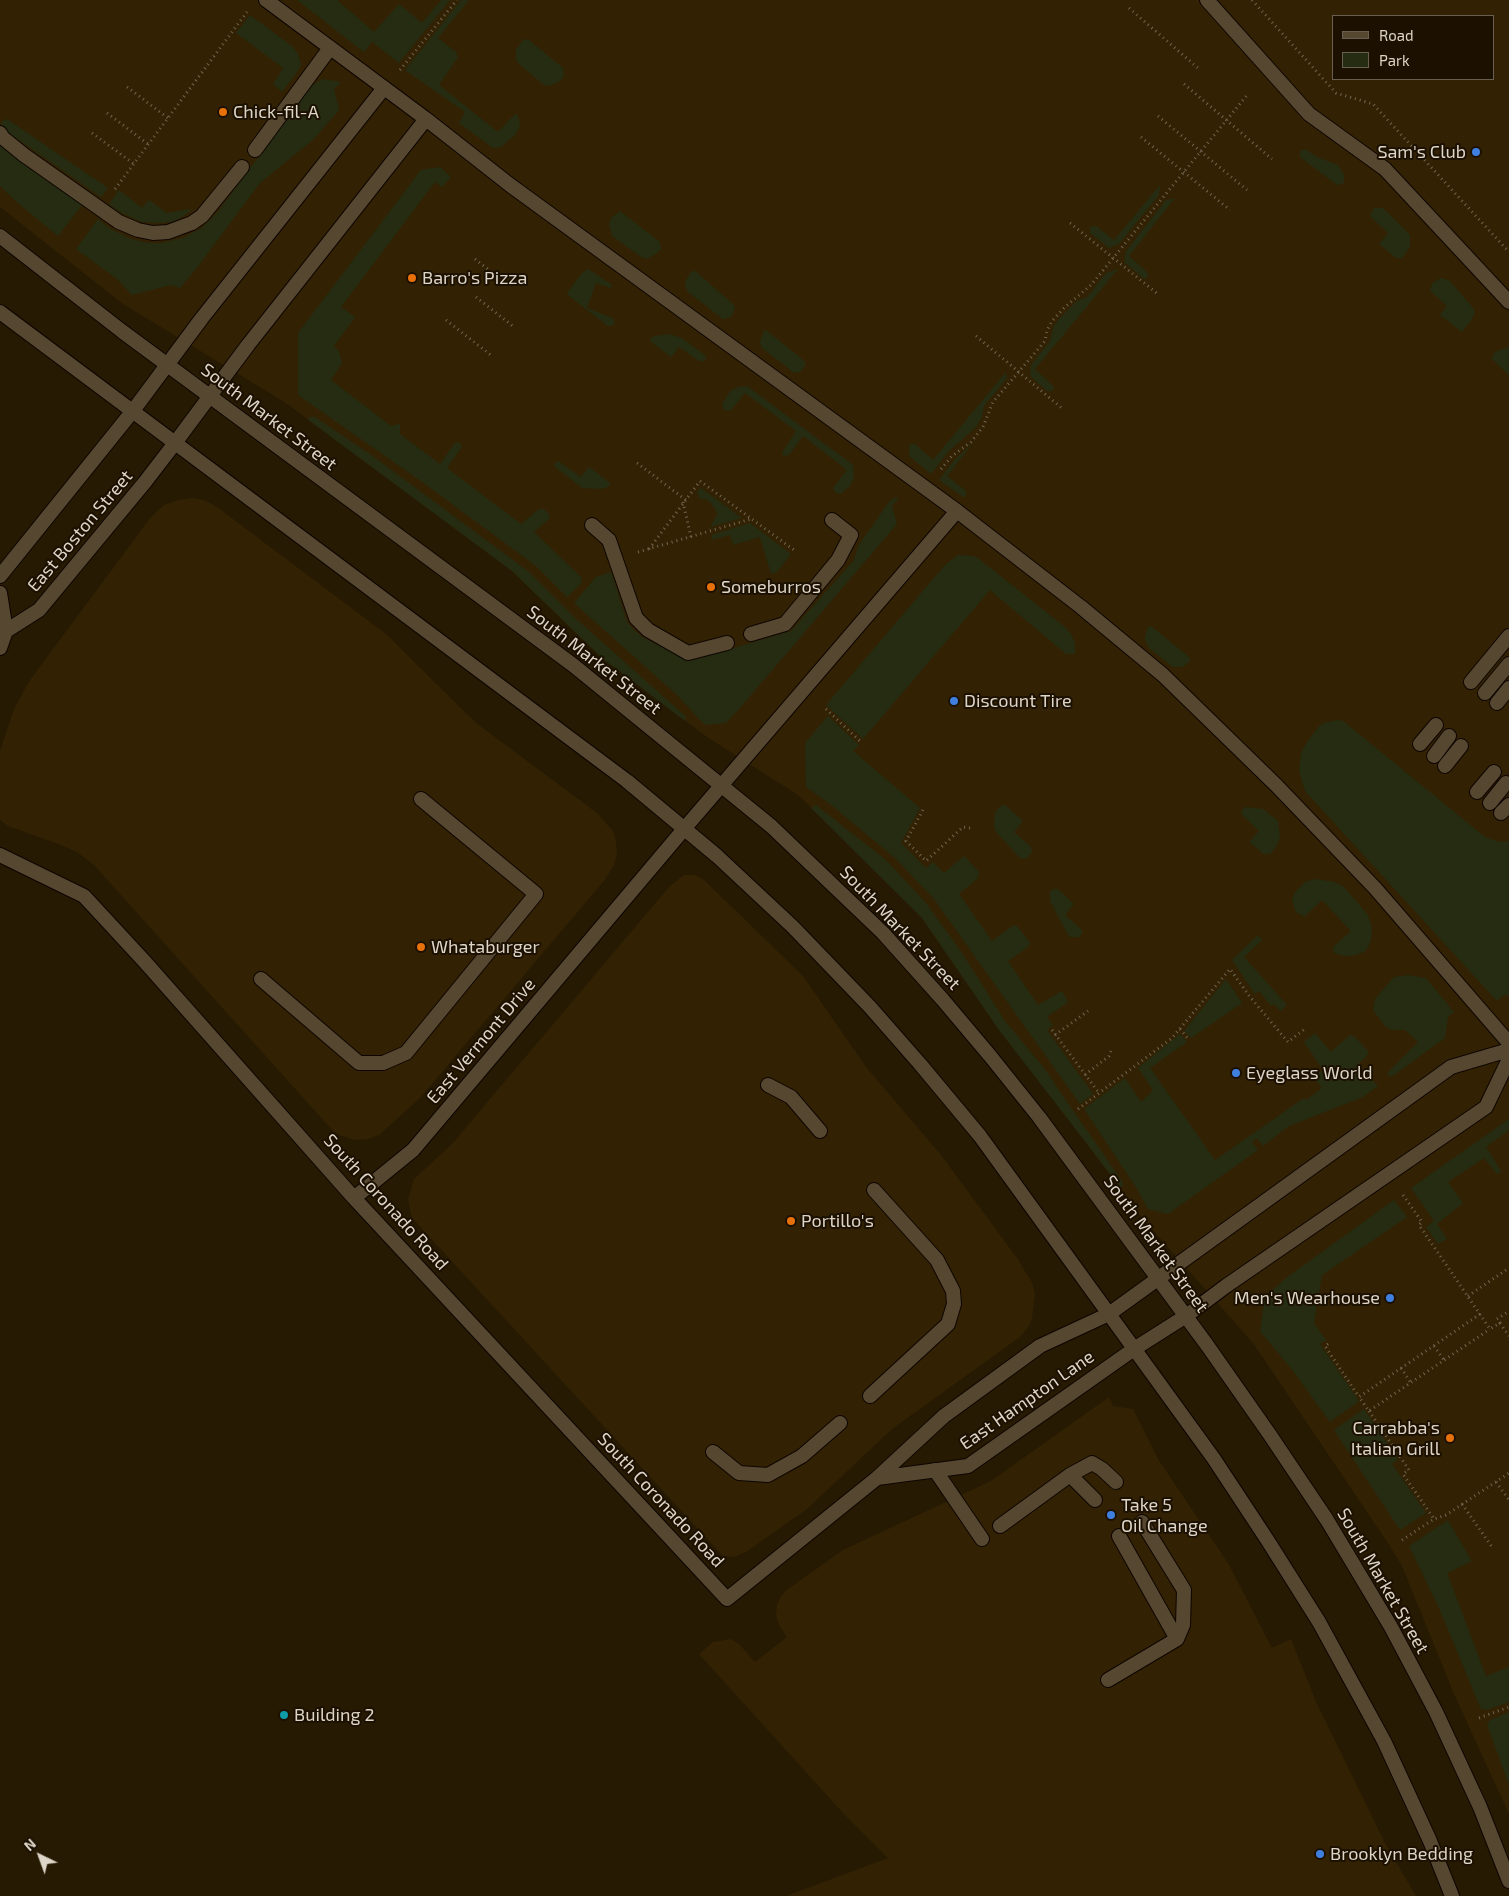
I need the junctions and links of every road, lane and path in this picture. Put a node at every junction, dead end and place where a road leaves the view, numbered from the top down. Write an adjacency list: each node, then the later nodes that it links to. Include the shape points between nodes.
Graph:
1 (266, 0): 7 (street)
2 (457, 0): 9 (path)
3 (1207, 0): 40 (street, via 1309,114 1385,169)
4 (1252, 0): 34 (path, via 1336,93 1373,104)
5 (250, 8): 16 (path)
6 (1129, 8): 8 (path)
7 (330, 48): 12 (street); 23 (street)
8 (1198, 68)
9 (398, 72)
10 (1184, 84): 18 (path)
11 (127, 87): 16 (path)
12 (384, 88): 17 (street); 46 (street, East Boston Street)
13 (1248, 94): 18 (path)
14 (106, 113): 22 (path)
15 (1158, 116): 24 (path)
16 (168, 118): 22 (path)
17 (426, 119): 48 (street, East Boston Street, via 248,345); 55 (street, via 510,185)
18 (1226, 120): 24 (path); 25 (path)
19 (0, 133): 27 (street, via 24,155 119,222 153,233 168,232 202,216)
20 (92, 133): 26 (path)
21 (1140, 137): 28 (path)
22 (148, 144): 26 (path)
23 (255, 150)
24 (1200, 152): 28 (path); 29 (path)
25 (1272, 159)
26 (134, 164): 30 (path)
27 (242, 167)
28 (1184, 172): 31 (path); 35 (path)
29 (1246, 190)
30 (112, 193)
31 (1230, 210)
32 (1070, 223): 35 (path)
33 (0, 236): 46 (street, South Market Street)
34 (1509, 252)
35 (1113, 258): 38 (path); 47 (path, via 1091,285 1052,321 1044,342)
36 (475, 260): 37 (path)
37 (494, 274)
38 (1159, 296)
39 (476, 297): 43 (path)
40 (1509, 302)
41 (0, 312): 50 (street)
42 (446, 320): 45 (path)
43 (514, 327)
44 (976, 336): 47 (path)
45 (492, 356)
46 (168, 365): 48 (street, South Market Street); 50 (street, East Boston Street)
47 (1019, 372): 49 (path); 53 (path, via 993,402 983,426 971,442 952,456)
48 (211, 397): 51 (street, East Boston Street); 85 (street, South Market Street, via 573,665)
49 (1064, 410)
50 (132, 412): 51 (street); 63 (street, East Boston Street)
51 (175, 444): 65 (street, East Boston Street, via 39,610); 91 (street, via 627,781)
52 (637, 463): 54 (path)
53 (940, 472)
54 (684, 501): 56 (path, via 700,481); 59 (path); 60 (path)
55 (957, 511): 85 (street, East Vermont Drive); 100 (street, via 1081,607 1187,698 1375,888)
56 (751, 519): 59 (path); 61 (path)
57 (832, 520): 66 (street, via 851,535 838,560 785,624)
58 (592, 524): 68 (street, via 609,540 636,618 648,630 688,653)
59 (692, 537): 60 (path)
60 (648, 549): 62 (path)
61 (794, 550)
62 (633, 554)
63 (0, 576)
64 (0, 593): 65 (street, East Boston Street)
65 (6, 632): 69 (street, East Boston Street)
66 (751, 634)
67 (1509, 636): 71 (street)
68 (728, 643)
69 (0, 648)
70 (1509, 664): 73 (street)
71 (1471, 682)
72 (1509, 688): 74 (street)
73 (1485, 693)
74 (1497, 703)
75 (826, 709): 78 (path)
76 (1436, 725): 79 (street)
77 (1449, 736): 81 (street)
78 (861, 742)
79 (1420, 744)
80 (1461, 746): 82 (street)
81 (1434, 756)
82 (1445, 766)
83 (1494, 772): 86 (street)
84 (1506, 783): 88 (street)
85 (722, 786): 91 (street, East Vermont Drive); 113 (street, South Market Street, via 816,868 883,933 943,1000 1039,1117)
86 (1477, 792)
87 (421, 799): 93 (street, via 536,894 406,1053 382,1063 359,1063)
88 (1490, 803)
89 (923, 810): 90 (path, via 906,841 926,861 963,827)
90 (970, 828)
91 (684, 829): 111 (street, East Vermont Drive, via 413,1150); 116 (street, via 794,927 920,1064 980,1136)
92 (0, 855): 111 (street, South Coronado Road, via 84,896)
93 (261, 979)
94 (1088, 1011): 98 (path)
95 (1306, 1028): 96 (path, via 1288,1042 1230,969)
96 (1180, 1029): 99 (path); 106 (path)
97 (1052, 1030): 98 (path)
98 (1055, 1035): 104 (path)
99 (1189, 1040)
100 (1509, 1043)
101 (1112, 1048): 104 (path, via 1109,1056)
102 (1509, 1050): 113 (street, East Hampton Lane, via 1451,1067)
103 (1509, 1059): 118 (street, East Hampton Lane, via 1486,1106)
104 (1085, 1075): 106 (path)
105 (768, 1085): 108 (street, via 791,1098)
106 (1099, 1093): 107 (path)
107 (1078, 1109)
108 (820, 1131)
109 (874, 1190): 128 (street, via 937,1260 953,1291 954,1304 948,1324)
110 (1400, 1190): 114 (path, via 1422,1222 1419,1225)
111 (354, 1198): 149 (street, South Coronado Road)
112 (1509, 1268): 114 (path)
113 (1158, 1279): 116 (street, East Hampton Lane); 118 (street, South Market Street)
114 (1468, 1296): 117 (path)
115 (1509, 1311): 119 (path, via 1498,1319)
116 (1109, 1314): 124 (street); 136 (street, East Hampton Lane, via 1040,1346 944,1416)
117 (1480, 1314): 120 (path); 123 (path)
118 (1186, 1316): 124 (street, East Hampton Lane); 154 (street, South Market Street, via 1301,1481 1391,1627 1476,1798)
119 (1500, 1323): 120 (path); 121 (path)
120 (1490, 1329): 125 (path)
121 (1509, 1336)
122 (1328, 1344): 129 (path, via 1325,1346)
123 (1434, 1346): 125 (path); 126 (path)
124 (1134, 1349): 133 (street, East Hampton Lane, via 968,1466); 155 (street, via 1214,1459 1319,1622 1384,1741)
125 (1444, 1360): 127 (path)
126 (1401, 1368): 127 (path); 129 (path)
127 (1411, 1383): 130 (path)
128 (870, 1396)
129 (1359, 1397): 130 (path)
130 (1369, 1411): 142 (path, via 1409,1470 1403,1474)
131 (840, 1423): 132 (street, via 802,1456 768,1475 739,1473)
132 (713, 1452)
133 (934, 1470): 136 (street, East Hampton Lane); 146 (street)
134 (1509, 1473): 138 (path)
135 (1070, 1475): 137 (street, via 1092,1462); 139 (street); 144 (street)
136 (877, 1478): 149 (street, East Hampton Lane)
137 (1116, 1482)
138 (1496, 1482): 140 (path); 141 (path)
139 (1095, 1500)
140 (1509, 1500)
141 (1462, 1504): 142 (path); 148 (path)
142 (1434, 1520): 147 (path)
143 (1142, 1522): 150 (street, via 1184,1590 1183,1625)
144 (1000, 1526)
145 (1119, 1536): 150 (street)
146 (982, 1539)
147 (1402, 1540)
148 (1492, 1547)
149 (727, 1599)
150 (1177, 1639): 151 (street)
151 (1108, 1680)
152 (1509, 1707): 153 (path)
153 (1479, 1718)
154 (1509, 1881)
155 (1452, 1896)

